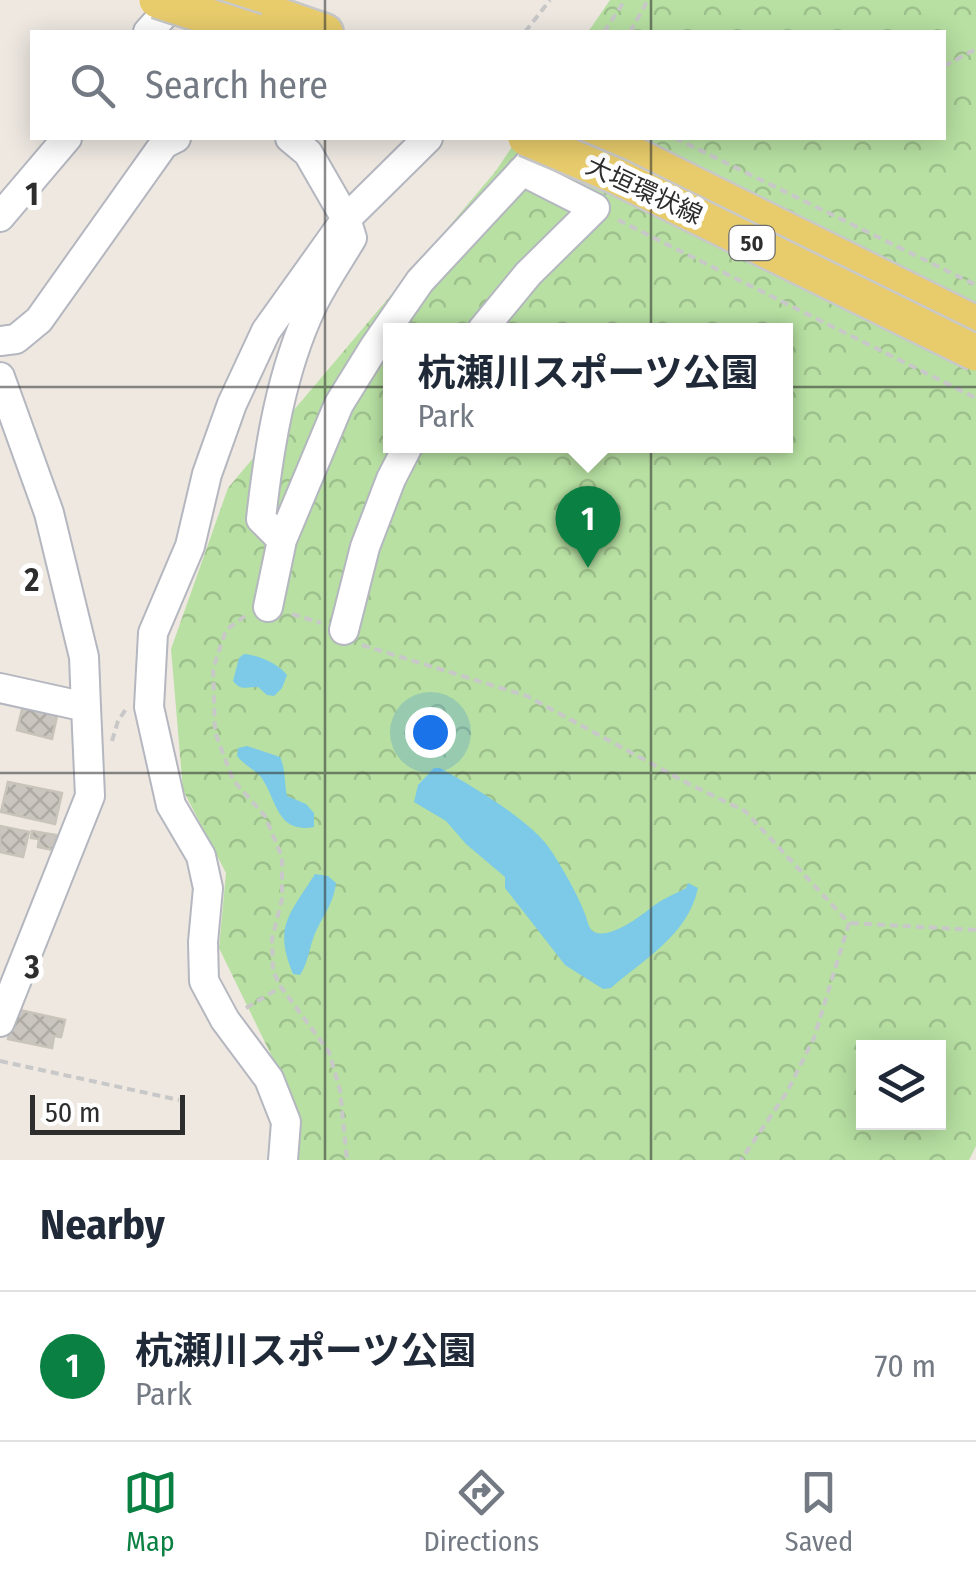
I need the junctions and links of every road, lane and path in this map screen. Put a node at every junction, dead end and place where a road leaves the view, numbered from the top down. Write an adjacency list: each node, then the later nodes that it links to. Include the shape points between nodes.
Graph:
1 (157, 0): 6 (main road, bridge)
2 (176, 0): 7 (street)
3 (550, 0): 9 (path)
4 (625, 0): 10 (path)
5 (648, 0): 11 (path)
6 (253, 19): 8 (main road)
7 (150, 30)
8 (314, 30)
9 (527, 30)
10 (605, 30)
11 (631, 30)
12 (976, 49): 13 (path)
13 (946, 65)
14 (65, 140): 23 (street)
15 (172, 140): 30 (street, via 39,320 16,340)
16 (293, 140): 24 (street, via 308,152)
17 (426, 140): 24 (street)
18 (549, 140): 21 (street)
19 (597, 140): 28 (main road, 大垣環状線 / 50)
20 (679, 140): 25 (path)
21 (524, 154): 22 (street); 26 (street); 31 (main road, 大垣環状線 / 50, bridge, via 618,177)
22 (595, 208): 27 (street); 33 (path)
23 (0, 216)
24 (346, 220): 35 (street, via 352,238 312,306 284,382 262,519); 43 (street, via 266,331 232,404 190,546 153,633 149,706 171,805 202,856 208,888 204,981)
25 (976, 285)
26 (391, 323)
27 (488, 323)
28 (976, 324)
29 (383, 334): 35 (street, via 339,404)
30 (0, 341)
31 (976, 352)
32 (0, 377): 39 (street, via 48,513 84,657)
33 (976, 398)
34 (405, 453): 37 (street, via 364,547)
35 (282, 540): 36 (street)
36 (268, 607): 37 (path); 42 (path, via 226,630 213,668 215,732 233,780 265,816 282,857 282,900 272,939 272,970)
37 (344, 630): 40 (path, via 350,641 527,696 746,811)
38 (0, 688): 39 (street)
39 (86, 706): 44 (street, via 90,796)
40 (849, 922): 41 (path); 49 (path, via 814,1038)
41 (976, 930)
42 (281, 988): 43 (path); 48 (path, via 329,1052)
43 (225, 1020): 47 (street, via 269,1079 286,1122)
44 (0, 1022)
45 (0, 1061): 46 (path)
46 (178, 1100)
47 (284, 1160)
48 (347, 1160)
49 (741, 1160)

